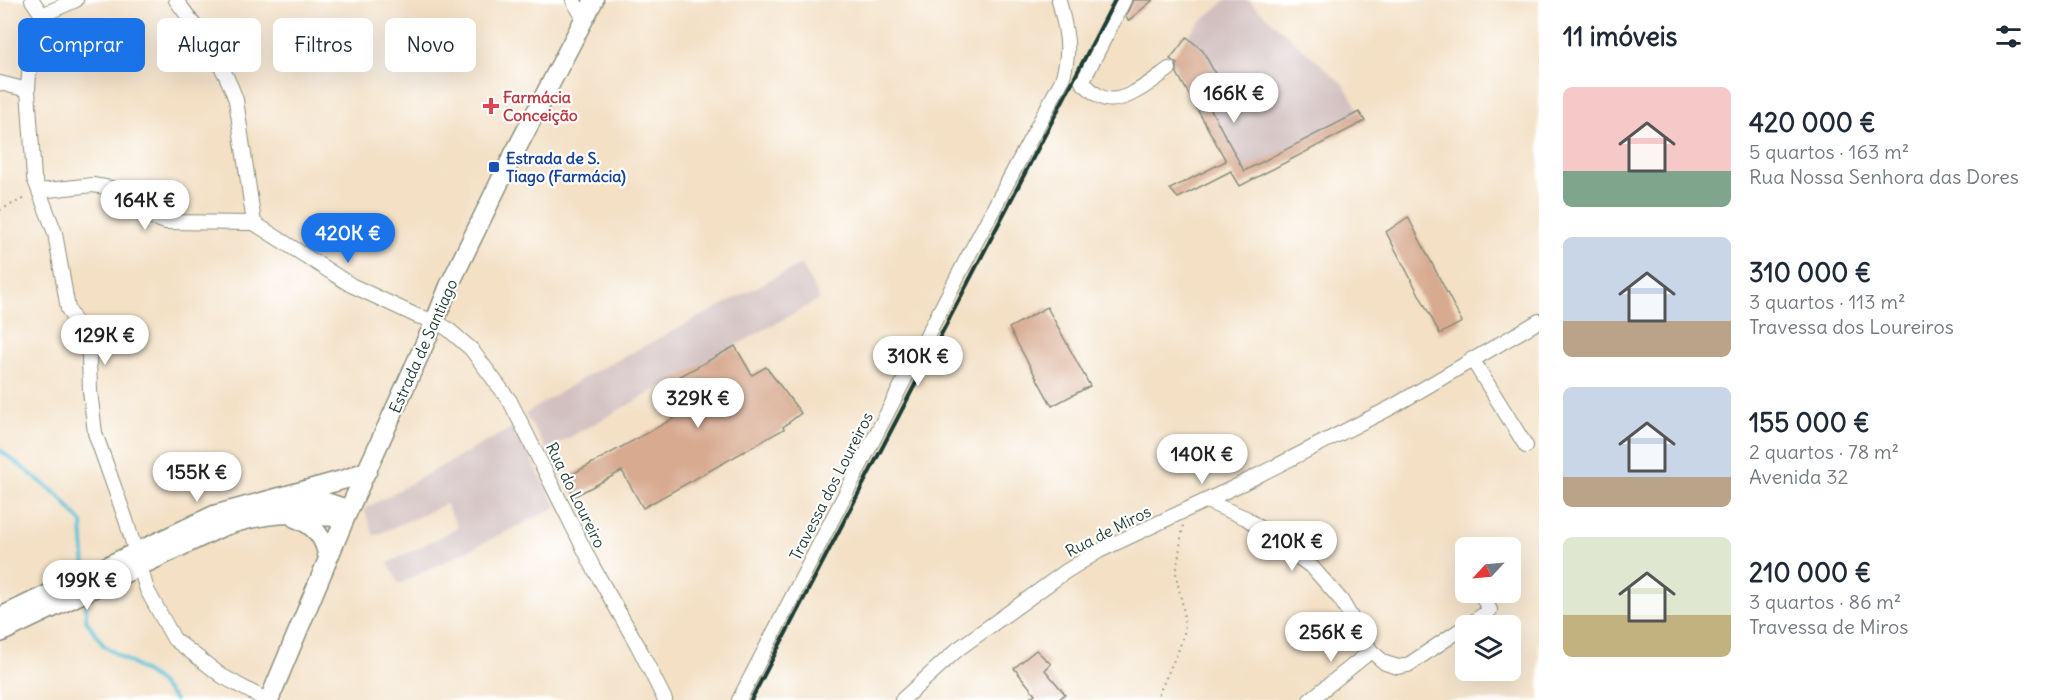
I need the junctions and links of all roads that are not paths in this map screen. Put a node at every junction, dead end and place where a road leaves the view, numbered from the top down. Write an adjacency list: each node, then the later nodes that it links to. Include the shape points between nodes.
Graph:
1 (32, 0): 8 (street)
2 (76, 0): 8 (street)
3 (176, 0): 14 (street, via 220,65 236,100)
4 (573, 0): 9 (street)
5 (594, 0): 9 (main road, Estrada de Santiago)
6 (1059, 0): 34 (street, Travessa dos Loureiros, via 1069,49 1062,80)
7 (1124, 0): 10 (street, via 1082,82 1101,98 1113,100 1127,97)
8 (42, 15): 12 (street)
9 (585, 19): 15 (main road, Estrada de Santiago, via 499,183)
10 (1169, 69)
11 (0, 83): 12 (street)
12 (28, 90): 13 (street, via 34,178)
13 (39, 191): 14 (street, via 93,185 111,188 165,222); 23 (street, via 55,233 68,309 84,338 95,433)
14 (254, 223): 15 (street, Rua do Loureiro, via 351,285)
15 (435, 321): 19 (main road, Estrada de Santiago); 33 (street, Rua do Loureiro, via 471,349 510,401)
16 (1539, 321): 17 (street, Rua de Miros)
17 (1472, 359): 18 (street); 20 (street, Rua de Miros, via 1392,407)
18 (1526, 446)
19 (368, 470): 21 (main road); 22 (main road, Estrada de Santiago)
20 (1206, 501): 31 (street, via 1246,518 1313,568 1341,600); 35 (street, Rua de Miros, via 1099,551 1065,572 958,649)
21 (276, 506): 22 (main road, via 326,501 340,507); 23 (main road); 24 (main road, via 319,533)
22 (346, 516): 24 (main road, Estrada de Santiago)
23 (138, 559): 25 (main road); 32 (street, via 147,590 174,639 222,676)
24 (328, 559): 32 (main road, Estrada de Santiago)
25 (46, 603): 28 (main road); 29 (main road)
26 (1486, 603): 27 (street, via 1490,610)
27 (1482, 615)
28 (0, 617)
29 (0, 633)
30 (1455, 633): 31 (street, via 1408,665 1385,663)
31 (1371, 651): 36 (street)
32 (268, 700)
33 (665, 700)
34 (739, 700)
35 (902, 700)
36 (1310, 700)

